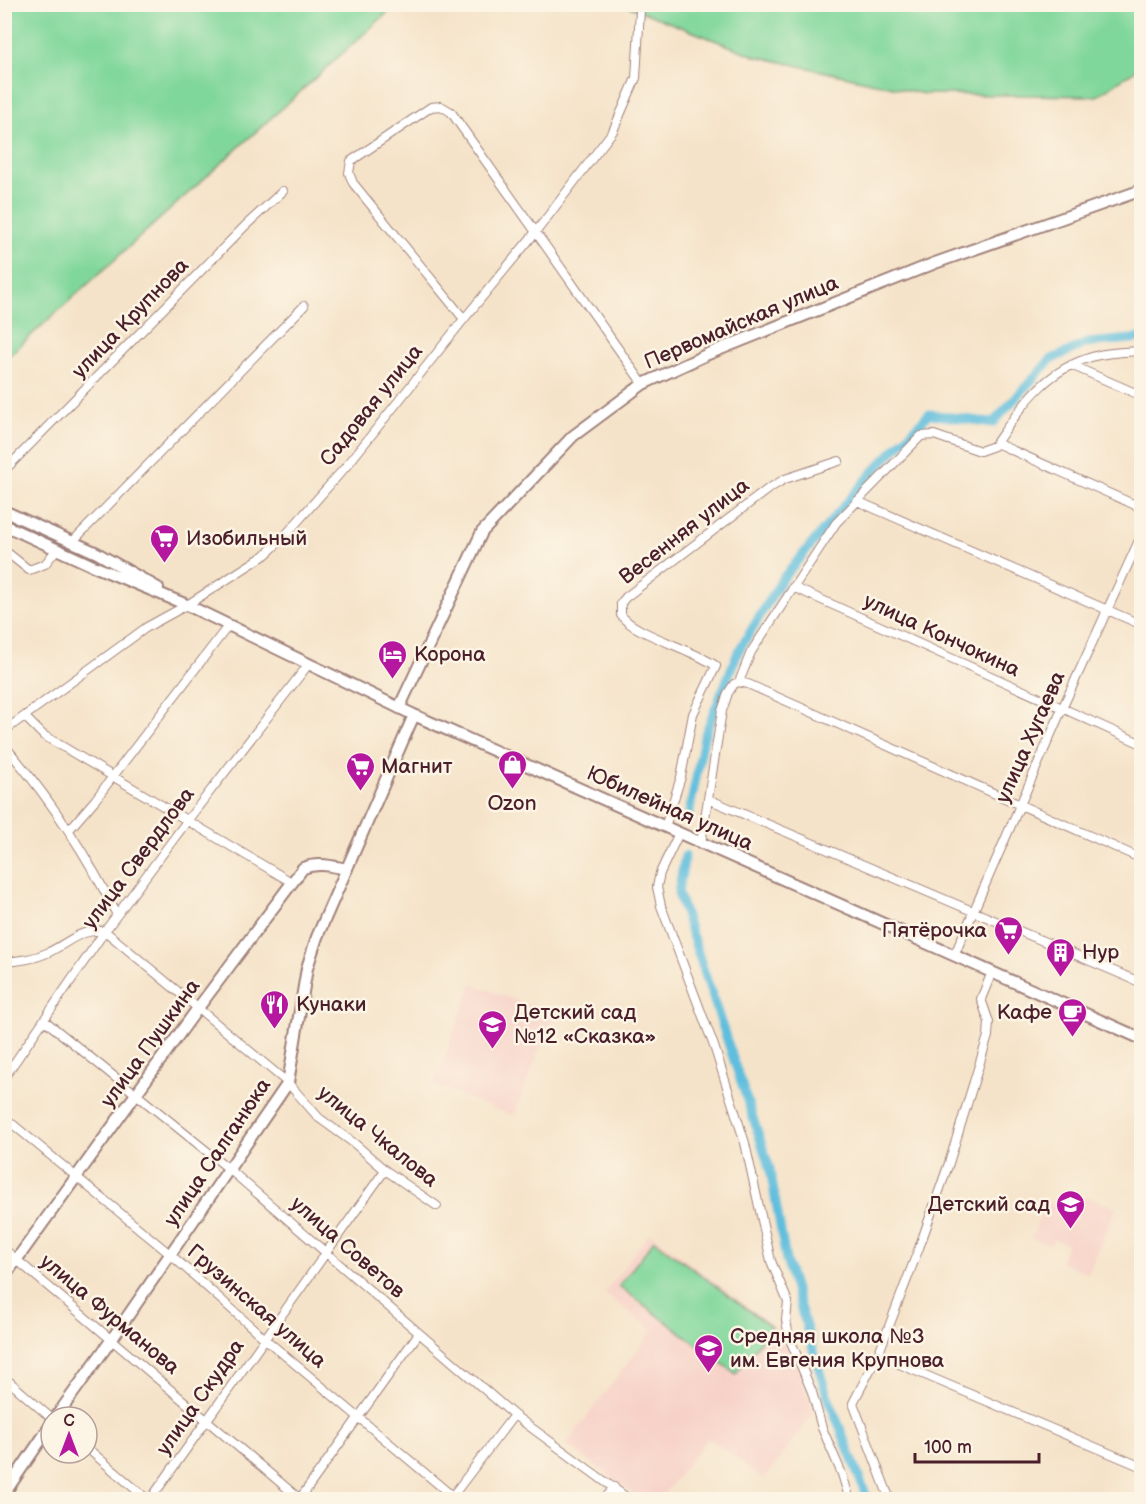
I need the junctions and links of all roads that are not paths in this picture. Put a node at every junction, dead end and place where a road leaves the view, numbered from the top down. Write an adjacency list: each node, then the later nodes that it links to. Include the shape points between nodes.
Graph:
1 (644, 4): 4 (street, Садовая улица, via 640,10 636,78 614,131)
2 (1142, 190): 9 (main road, Первомайская улица, via 935,263)
3 (283, 191): 13 (street, улица Крупнова)
4 (535, 233): 6 (street, Садовая улица); 6 (street, via 451,112 441,106 431,107 351,161 349,173 353,183); 9 (street)
5 (304, 306): 19 (street)
6 (464, 319): 23 (street, Садовая улица, via 349,463 283,538 266,555)
7 (1142, 351): 8 (street, via 1096,355)
8 (1071, 366): 10 (street); 11 (street, via 1050,376)
9 (643, 384): 29 (main road, Первомайская улица, via 573,436 482,532)
10 (1142, 396)
11 (996, 443): 14 (street, via 980,451 934,435 921,436); 15 (street)
12 (838, 461): 40 (street, Весенняя улица, via 768,489 621,603 621,615 631,625 716,666 693,714 681,777)
13 (4, 471)
14 (857, 501): 22 (street, via 836,523); 24 (street)
15 (1142, 508)
16 (4, 511): 19 (main road, Юбилейная улица)
17 (4, 525): 20 (main road, Юбилейная улица)
18 (1142, 534): 24 (street, улица Хугаева)
19 (72, 542): 23 (main road, Юбилейная улица)
20 (57, 549): 21 (street, via 45,564 29,570); 23 (main road, Юбилейная улица)
21 (4, 550)
22 (793, 586): 28 (street, via 751,652); 30 (street, улица Кончокина)
23 (187, 605): 26 (main road, Юбилейная улица); 32 (street, Садовая улица, via 147,627)
24 (1108, 609): 25 (street); 30 (street, улица Хугаева)
25 (1142, 625)
26 (228, 626): 27 (main road, Юбилейная улица); 36 (street)
27 (308, 665): 29 (main road, Юбилейная улица); 39 (street, улица Свердлова)
28 (739, 682): 37 (street, via 728,693 722,711); 38 (street)
29 (399, 708): 31 (main road, Юбилейная улица)
30 (1062, 709): 34 (street, улица Кончокина); 38 (street, улица Хугаева)
31 (414, 715): 40 (main road, Юбилейная улица); 45 (main road, улица Салганюка)
32 (25, 717): 33 (street, Садовая улица); 36 (street, via 43,735)
33 (4, 731)
34 (1142, 744)
35 (4, 745): 41 (street)
36 (113, 777): 39 (street); 41 (street)
37 (708, 799): 43 (street); 47 (street)
38 (1020, 805): 44 (street); 47 (street, улица Хугаева)
39 (187, 821): 46 (street); 48 (street, улица Свердлова)
40 (665, 827): 42 (main road, Юбилейная улица)
41 (69, 831): 48 (street)
42 (679, 832): 43 (main road, Юбилейная улица); 90 (street, via 660,873 657,887 661,906 714,1046 745,1143 771,1261 788,1302 789,1336)
43 (701, 843): 50 (main road, Юбилейная улица)
44 (1142, 859)
45 (347, 870): 46 (main road, улица Пушкина, via 312,865 303,868); 58 (main road, улица Салганюка, via 307,968)
46 (292, 883): 54 (main road, улица Пушкина)
47 (974, 912): 50 (street, улица Хугаева); 53 (street)
48 (117, 915): 49 (street, улица Свердлова)
49 (105, 931): 51 (street, via 85,931 47,953); 54 (street, улица Чкалова); 55 (street, улица Свердлова)
50 (954, 956): 52 (main road, Юбилейная улица)
51 (4, 962)
52 (992, 972): 56 (main road, Юбилейная улица); 73 (street, via 981,999 989,1022 988,1036 950,1163)
53 (1142, 983)
54 (198, 1008): 58 (street, улица Чкалова); 59 (main road, улица Пушкина)
55 (44, 1020): 57 (street, улица Свердлова); 59 (street, улица Советов)
56 (1142, 1039)
57 (4, 1078)
58 (288, 1083): 61 (main road, улица Салганюка); 62 (street, улица Чкалова, via 319,1118)
59 (137, 1094): 61 (street, улица Советов); 63 (main road, улица Пушкина)
60 (4, 1117): 63 (street, Грузинская улица)
61 (229, 1169): 66 (street, улица Советов); 67 (main road, улица Салганюка)
62 (385, 1170): 64 (street, улица Чкалова); 66 (street, улица Скудра)
63 (78, 1178): 67 (street, Грузинская улица); 68 (main road, улица Пушкина)
64 (437, 1206)
65 (4, 1248): 68 (street, улица Фурманова)
66 (326, 1252): 70 (street, улица Советов); 71 (street, улица Скудра)
67 (171, 1254): 71 (street, Грузинская улица); 72 (main road, улица Салганюка)
68 (17, 1259): 69 (main road, улица Пушкина); 72 (street, улица Фурманова)
69 (4, 1277)
70 (419, 1333): 77 (street, улица Советов); 78 (street)
71 (264, 1338): 78 (street, Грузинская улица); 79 (street, улица Скудра)
72 (112, 1339): 75 (main road, улица Салганюка); 79 (street, улица Фурманова)
73 (878, 1355): 82 (street); 91 (street, via 854,1403)
74 (4, 1377): 76 (street)
75 (65, 1405)
76 (39, 1408)
77 (514, 1415): 83 (street, улица Советов); 85 (street)
78 (358, 1417): 85 (street, Грузинская улица); 86 (street)
79 (206, 1419): 86 (street, улица Фурманова); 87 (street, улица Скудра)
80 (39, 1443): 84 (main road)
81 (99, 1458): 87 (street)
82 (1142, 1467)
83 (614, 1486): 88 (street); 89 (street, улица Советов)
84 (4, 1494)
85 (453, 1498)
86 (300, 1499)
87 (149, 1500)
88 (604, 1500)
89 (630, 1500)
90 (850, 1500)
91 (890, 1500)

